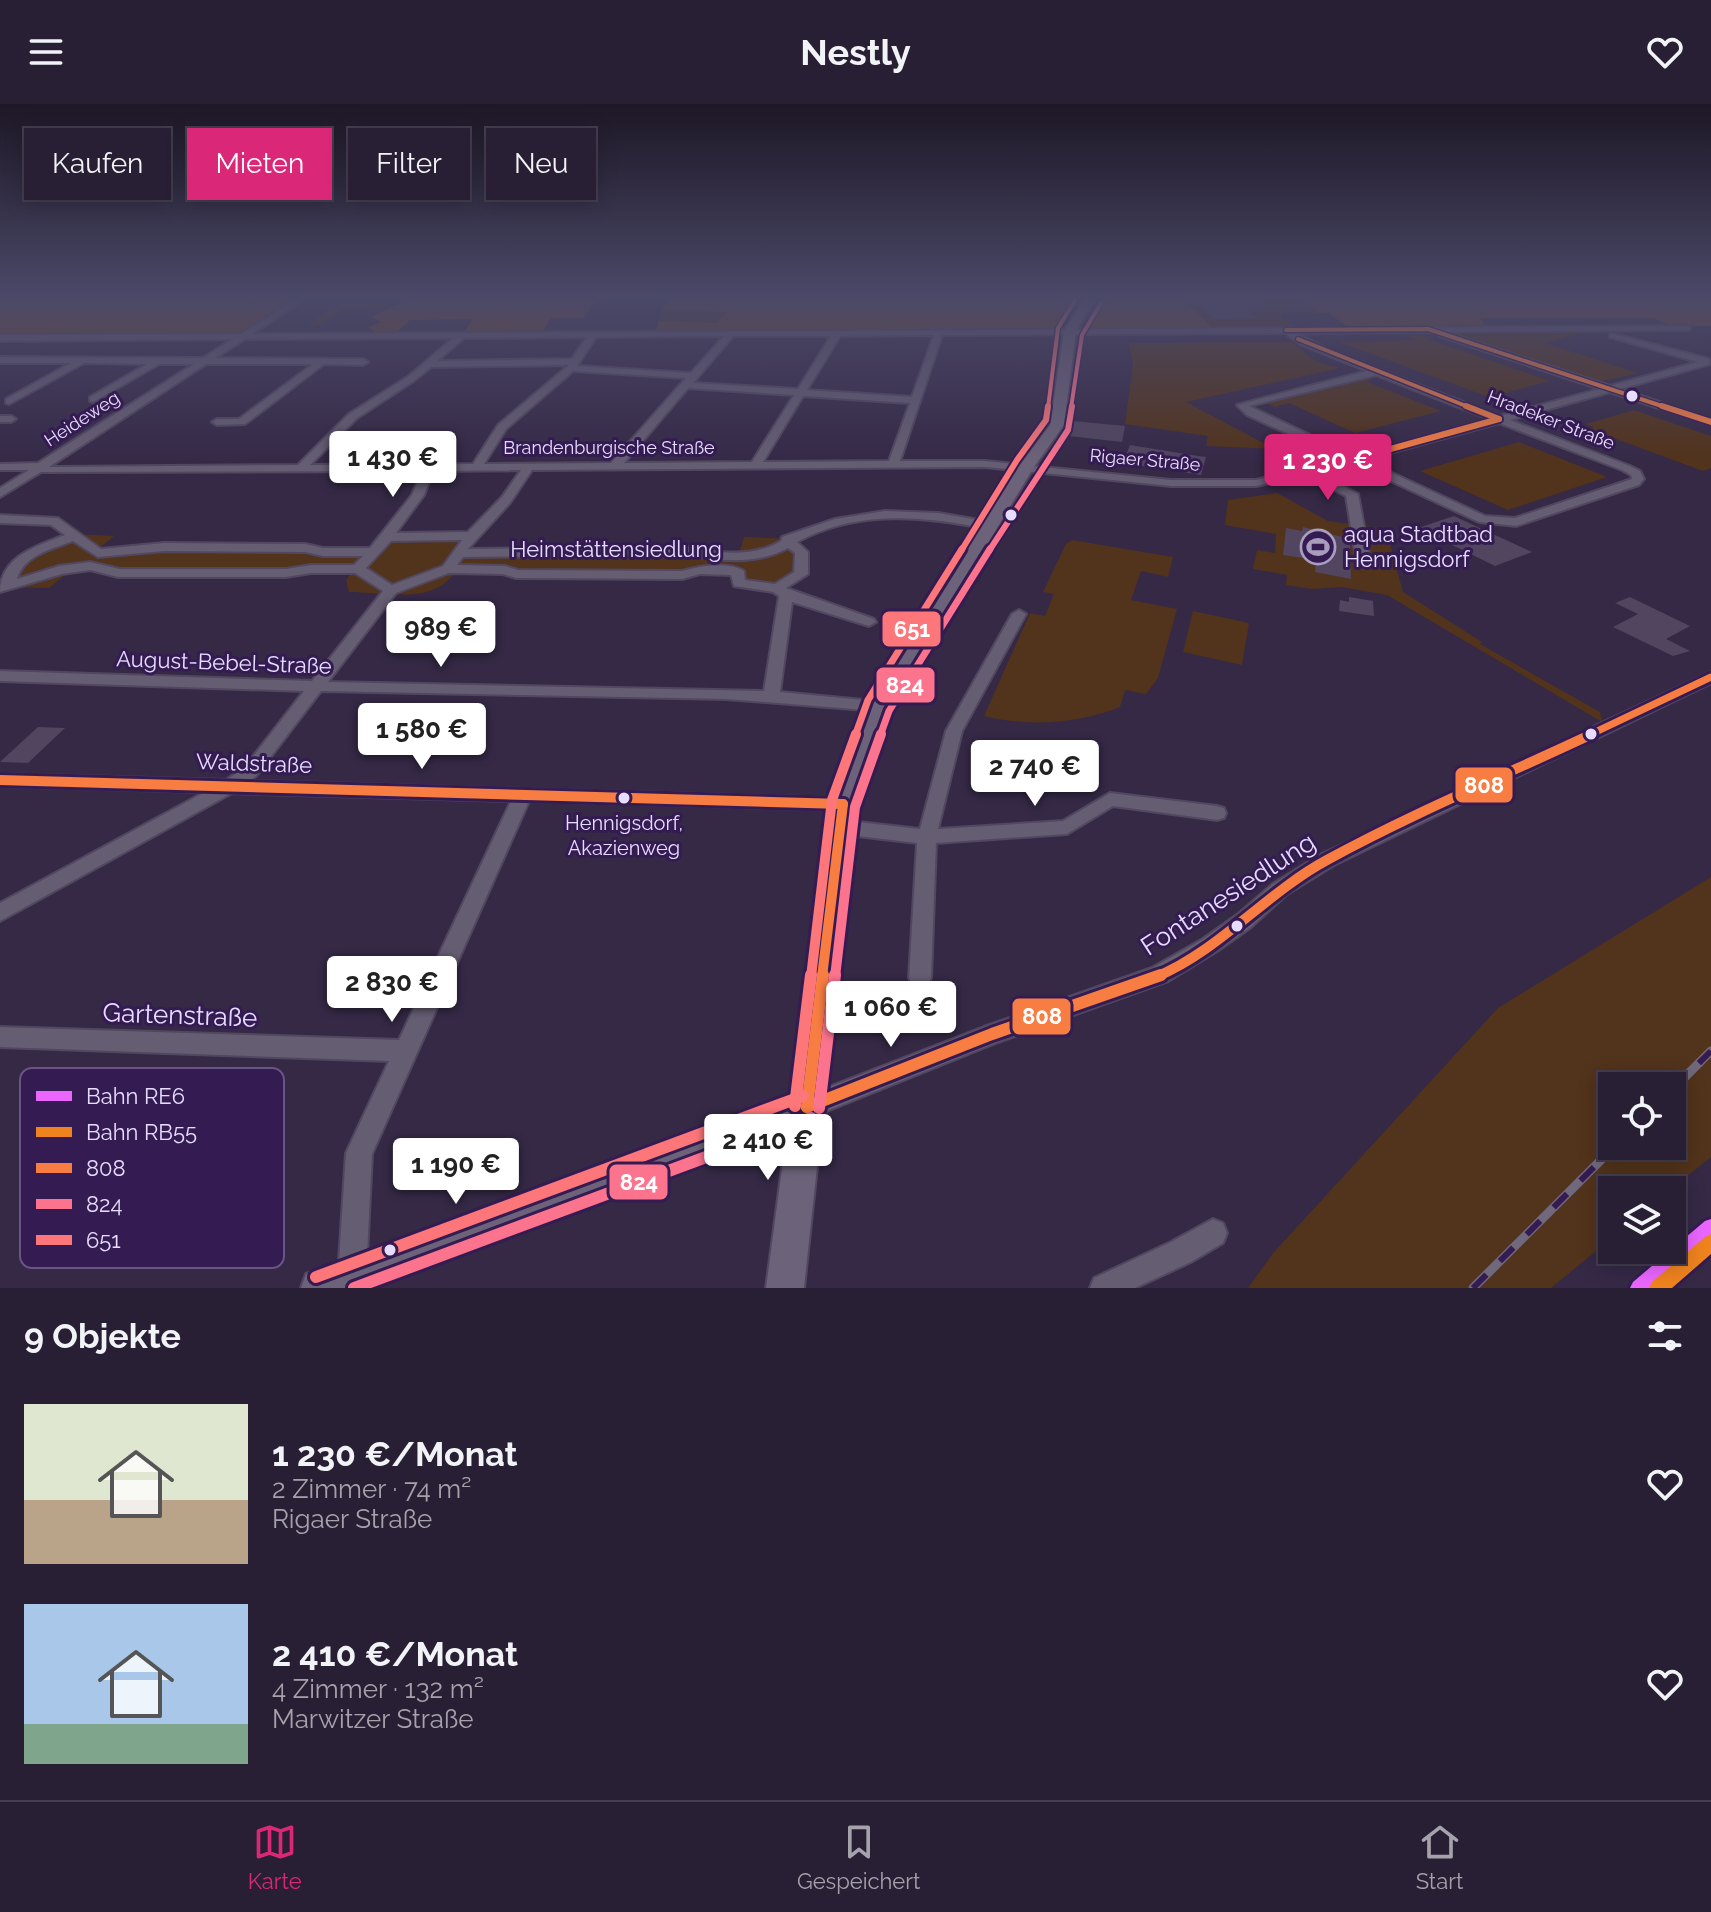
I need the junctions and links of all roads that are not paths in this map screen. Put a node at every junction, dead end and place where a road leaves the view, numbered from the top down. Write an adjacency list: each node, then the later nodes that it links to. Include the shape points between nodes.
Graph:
1 (217, 352): 14 (street, Heideweg)
2 (443, 352): 18 (street)
3 (582, 352): 19 (street)
4 (715, 352): 21 (street)
5 (825, 352): 24 (street)
6 (932, 352): 26 (street)
7 (1067, 352): 35 (main road, via 1057,425)
8 (1327, 352): 20 (street, Hradeker Straße)
9 (1499, 352): 23 (street)
10 (1675, 352): 17 (street)
11 (2, 361): 12 (street)
12 (83, 361): 13 (street); 27 (street)
13 (157, 361): 14 (street); 25 (street)
14 (203, 361): 15 (street); 40 (street, Heideweg)
15 (322, 362): 16 (street); 29 (street, via 246,422)
16 (363, 362)
17 (1709, 362): 23 (street, Rigaer Straße)
18 (430, 364): 19 (street); 41 (street, via 353,416)
19 (574, 365): 21 (street); 34 (street, via 513,415)
20 (1376, 372): 28 (street, Hradeker Straße); 31 (street, via 1242,405)
21 (695, 376): 22 (street)
22 (687, 385): 24 (street); 39 (street)
23 (1610, 389): 28 (street, Rigaer Straße); 30 (street)
24 (801, 393): 26 (street); 32 (street)
25 (93, 399)
26 (914, 400): 33 (street)
27 (9, 401)
28 (1499, 419): 31 (street, Rigaer Straße); 31 (street, Hradeker Straße, via 1626,468 1638,479 1516,522 1468,515)
29 (217, 422)
30 (1711, 422)
31 (1352, 460): 42 (street, Rigaer Straße)
32 (756, 465): 33 (street, Brandenburgische Straße); 39 (street, Brandenburgische Straße)
33 (893, 465): 35 (street, Brandenburgische Straße)
34 (477, 466): 37 (street, Brandenburgische Straße); 38 (street, Brandenburgische Straße)
35 (1027, 466): 42 (street, Rigaer Straße, via 1188,484 1256,483); 45 (main road)
36 (0, 467): 40 (street, Brandenburgische Straße)
37 (429, 467): 41 (street, Brandenburgische Straße); 48 (street, via 418,495)
38 (529, 467): 39 (street, Brandenburgische Straße); 47 (street)
39 (614, 467)
40 (40, 468): 41 (street, Brandenburgische Straße); 43 (street, Heideweg)
41 (301, 468)
42 (1307, 472): 55 (street, via 1352,494)
43 (0, 493)
44 (0, 519): 46 (street, via 54,521)
45 (991, 526): 49 (street, Heimstättensiedlung, via 947,517 871,516); 70 (main road)
46 (74, 536): 50 (street); 61 (street, via 34,551 14,566)
47 (471, 536): 48 (street); 52 (street)
48 (387, 537): 51 (street)
49 (787, 540): 54 (street, Heimstättensiedlung, via 781,547); 63 (street, via 802,552 801,574)
50 (91, 550): 51 (street); 56 (street)
51 (371, 552): 57 (street)
52 (459, 553): 53 (street, Heimstättensiedlung); 58 (street)
53 (514, 554): 54 (street, Heimstättensiedlung, via 594,550); 59 (street)
54 (741, 555): 60 (street, Heimstättensiedlung)
55 (1364, 564)
56 (71, 568): 57 (street, via 108,567 118,573); 61 (street)
57 (358, 569): 62 (street)
58 (448, 569): 59 (street, Heimstättensiedlung); 62 (street, Heimstättensiedlung)
59 (505, 570): 60 (street, Heimstättensiedlung, via 667,575)
60 (737, 571): 63 (street, Heimstättensiedlung, via 739,583)
61 (4, 587)
62 (391, 590): 68 (street)
63 (782, 591): 65 (street, Heimstättensiedlung); 69 (street)
64 (1019, 614): 76 (street, via 954,731)
65 (869, 622)
66 (0, 676): 68 (street, August-Bebel-Straße)
67 (1711, 677): 81 (street, Fontanesiedlung, via 1327,860 1160,975)
68 (315, 687): 69 (street, August-Bebel-Straße); 72 (street, via 250,772)
69 (771, 696): 70 (street, August-Bebel-Straße)
70 (878, 706): 75 (main road)
71 (0, 780): 72 (street, Waldstraße)
72 (230, 786): 73 (street, Waldstraße); 77 (street)
73 (523, 795): 75 (street, Waldstraße); 80 (street)
74 (1217, 813): 76 (street, Waldstraße, via 1110,799 1067,827)
75 (842, 816): 76 (street, Waldstraße); 81 (main road)
76 (927, 837): 78 (street)
77 (0, 913)
78 (920, 978)
79 (0, 1037): 80 (street, Gartenstraße)
80 (405, 1051): 83 (street, via 359,1153)
81 (807, 1107): 83 (main road); 84 (main road)
82 (1213, 1233): 85 (street)
83 (336, 1282)
84 (785, 1288)
85 (1104, 1288)

